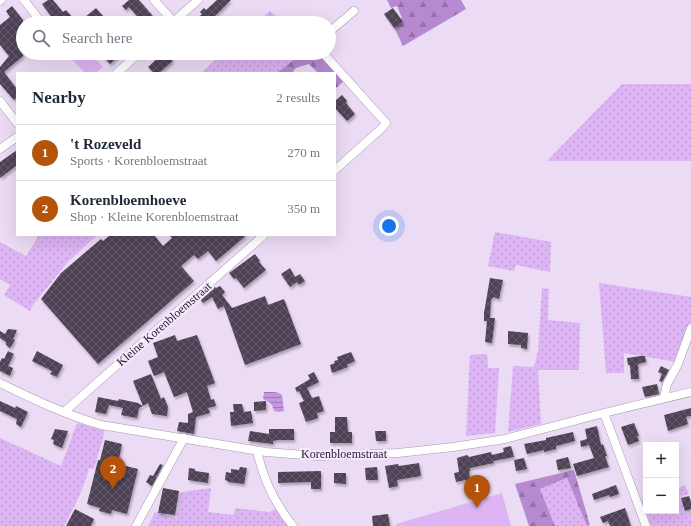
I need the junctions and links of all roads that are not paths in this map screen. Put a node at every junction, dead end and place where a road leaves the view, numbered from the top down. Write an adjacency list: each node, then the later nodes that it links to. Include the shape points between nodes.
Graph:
1 (24, 0): 5 (street)
2 (154, 0): 6 (street)
3 (198, 0): 7 (street)
4 (354, 12): 8 (street)
5 (37, 16)
6 (168, 16)
7 (180, 16)
8 (336, 26)
9 (131, 60): 11 (street)
10 (329, 60): 16 (street, via 386,122)
11 (118, 72)
12 (0, 101): 13 (street)
13 (16, 122)
14 (16, 138): 15 (street)
15 (0, 149)
16 (336, 169)
17 (263, 236): 22 (street, Kleine Korenbloemstraat)
18 (691, 328): 21 (street)
19 (0, 383): 22 (street, Korenbloemstraat)
20 (691, 392): 21 (street, Korenbloemstraat)
21 (664, 398): 23 (street, Korenbloemstraat)
22 (64, 412): 24 (street, Korenbloemstraat, via 101,424)
23 (604, 413): 25 (street, Korenbloemstraat, via 505,439 453,448 406,453 318,456); 28 (street)
24 (184, 438): 25 (street, Korenbloemstraat); 26 (street)
25 (257, 450): 27 (street, via 276,502)
26 (136, 526)
27 (293, 526)
28 (646, 526)

